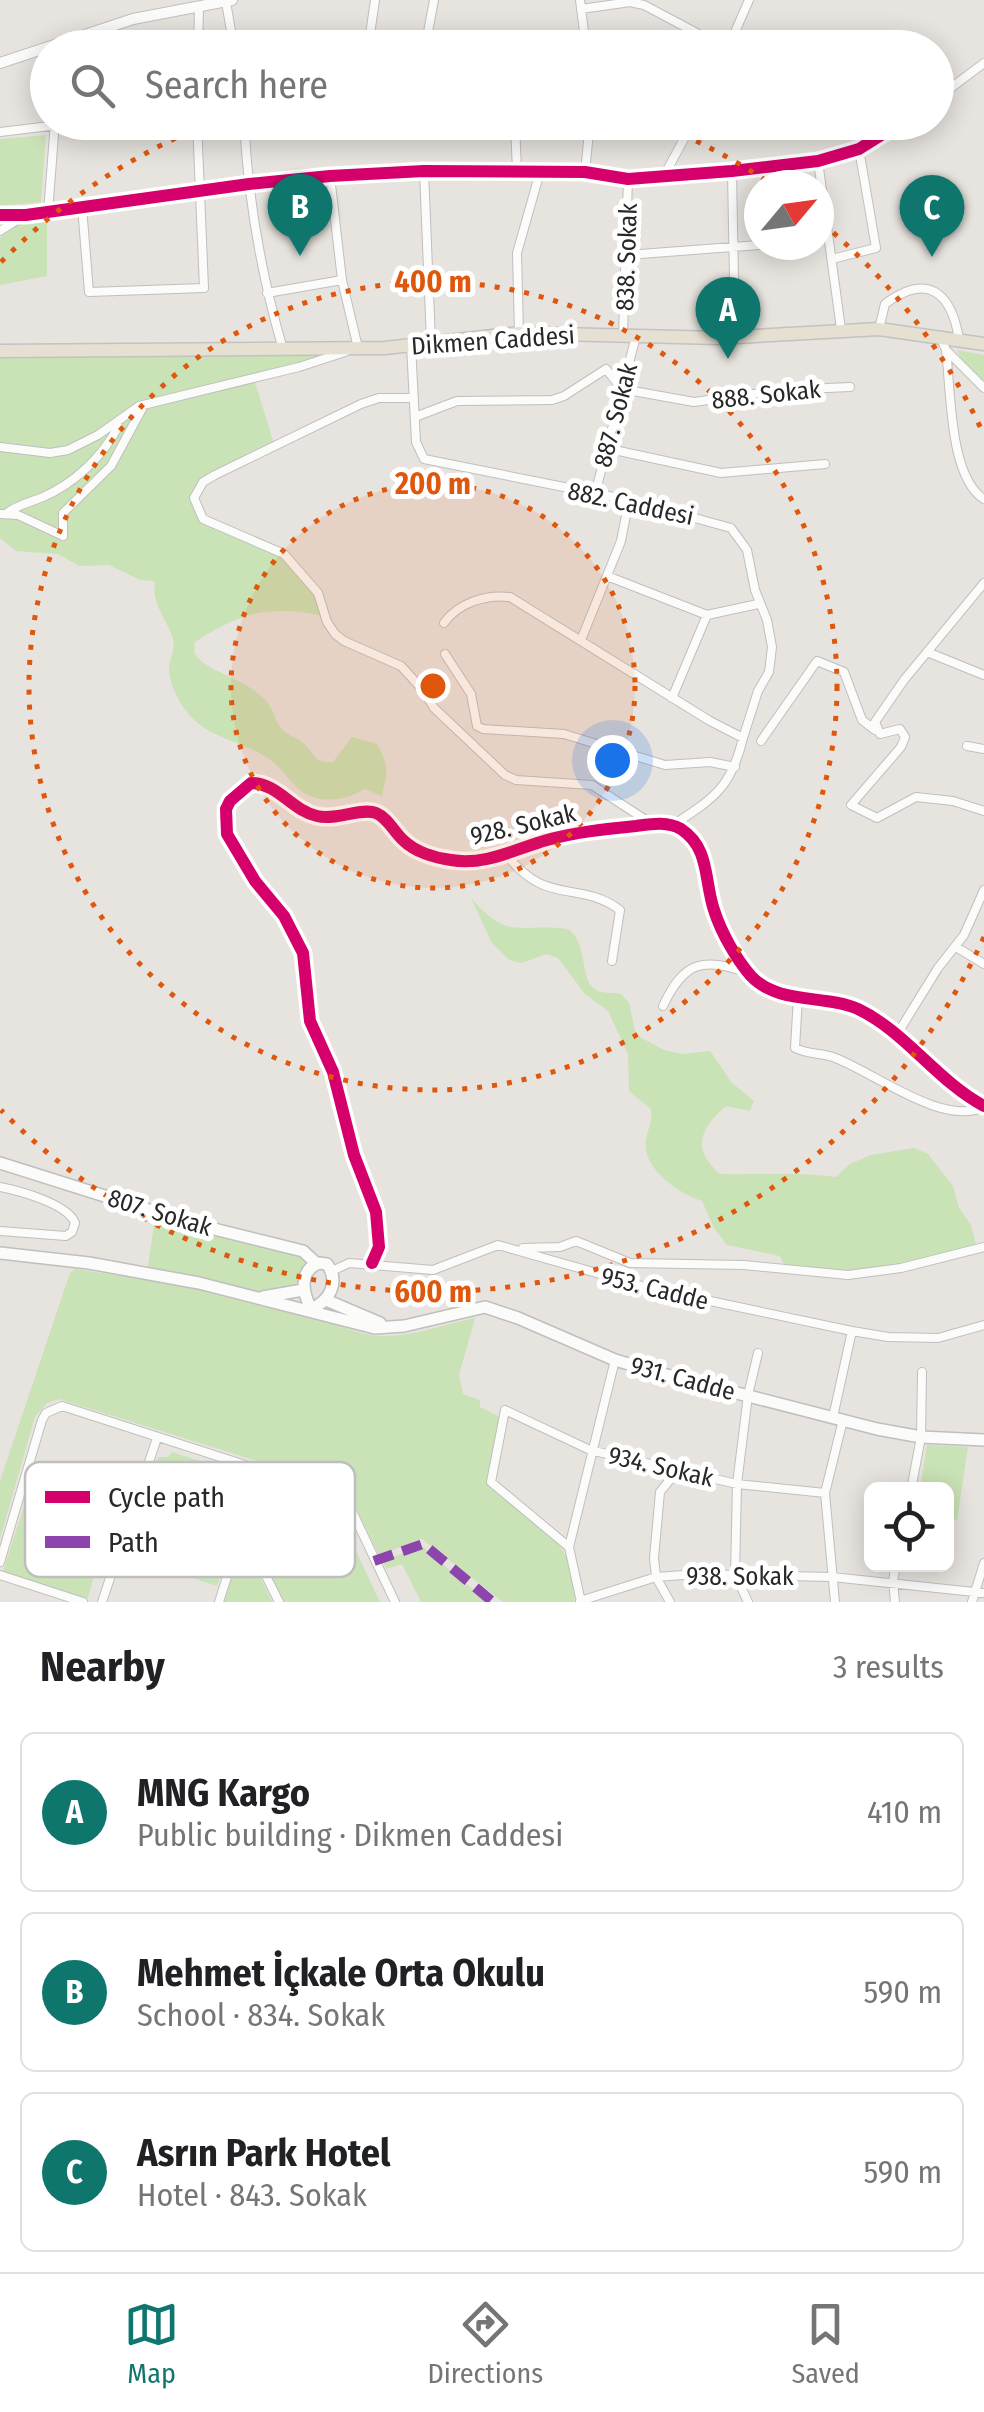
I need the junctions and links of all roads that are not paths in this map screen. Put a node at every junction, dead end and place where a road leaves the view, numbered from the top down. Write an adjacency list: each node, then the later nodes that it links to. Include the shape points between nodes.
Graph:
1 (375, 0): 10 (street)
2 (434, 0): 11 (street)
3 (749, 0): 14 (street)
4 (229, 1): 6 (street); 9 (street)
5 (580, 4): 12 (street); 13 (street, via 644,5)
6 (200, 7): 7 (street); 8 (street)
7 (101, 30)
8 (199, 30)
9 (232, 30)
10 (371, 30)
11 (429, 30)
12 (583, 30)
13 (692, 30)
14 (735, 30)
15 (30, 53): 17 (street)
16 (984, 63): 18 (street)
17 (0, 64)
18 (954, 86)
19 (30, 128): 20 (street)
20 (0, 132)
21 (54, 140): 42 (street)
22 (197, 140): 40 (street)
23 (245, 140): 39 (street)
24 (516, 140): 32 (street)
25 (588, 140): 34 (street)
26 (682, 140): 36 (street)
27 (873, 140): 28 (street)
28 (859, 149): 29 (street); 49 (street, via 876,248)
29 (818, 160): 30 (street); 35 (street)
30 (819, 170)
31 (424, 171): 32 (street); 37 (street); 61 (street)
32 (516, 172): 33 (street)
33 (540, 172): 34 (street); 56 (street, via 517,253)
34 (585, 172): 38 (street)
35 (732, 172): 36 (street); 47 (street)
36 (664, 174): 38 (street)
37 (330, 176): 39 (street); 51 (street)
38 (628, 179): 48 (street, 838. Sokak)
39 (249, 184): 40 (street); 53 (street)
40 (198, 191): 41 (street); 41 (street, via 204,288 89,292)
41 (82, 207): 42 (street)
42 (48, 212): 44 (street)
43 (0, 215): 44 (street)
44 (26, 215): 45 (street)
45 (0, 230)
46 (744, 247): 47 (street)
47 (732, 248): 48 (street); 52 (street)
48 (627, 255): 57 (street, 838. Sokak)
49 (834, 258)
50 (832, 260): 55 (street)
51 (342, 280): 53 (street); 64 (street)
52 (734, 280)
53 (267, 293): 63 (street)
54 (879, 329): 55 (main road, Dikmen Caddesi); 58 (main road, Dikmen Caddesi); 59 (street, via 885,304 916,287 932,290 952,308)
55 (841, 330): 57 (main road, Dikmen Caddesi)
56 (518, 333): 57 (main road, Dikmen Caddesi); 61 (main road, Dikmen Caddesi)
57 (630, 336): 68 (street, 887. Sokak)
58 (940, 336): 59 (main road, Dikmen Caddesi); 65 (street)
59 (959, 339): 60 (main road, Dikmen Caddesi)
60 (983, 341)
61 (431, 342): 62 (main road, Dikmen Caddesi)
62 (411, 345): 64 (main road, Dikmen Caddesi); 70 (street, 882. Caddesi)
63 (282, 346): 64 (main road, Dikmen Caddesi); 66 (main road, Dikmen Caddesi)
64 (358, 348): 71 (street)
65 (946, 350): 69 (street); 78 (street, via 960,463)
66 (0, 351)
67 (850, 387): 68 (street, 888. Sokak, via 694,402)
68 (622, 388): 72 (street, 888. Sokak, via 603,369 552,400 458,401); 75 (street, 887. Sokak)
69 (984, 388)
70 (414, 398): 72 (street, 882. Caddesi); 93 (street, via 378,398 274,444 203,482 194,506 208,523 284,554 318,593 336,634 394,660)
71 (144, 404): 73 (street); 80 (street, via 111,466 65,510 63,536)
72 (415, 417): 77 (street, 882. Caddesi, via 424,459)
73 (117, 422): 74 (street, via 60,452); 80 (street, via 107,446 74,478)
74 (0, 447)
75 (605, 448): 76 (street, via 721,472); 77 (street, 887. Sokak)
76 (826, 464)
77 (595, 494): 79 (street, 882. Caddesi)
78 (984, 499)
79 (629, 500): 81 (street); 83 (street, 882. Caddesi, via 730,528 747,550)
80 (4, 513)
81 (607, 576): 84 (street); 86 (street)
82 (984, 583): 87 (street)
83 (758, 604): 84 (street); 94 (street, 882. Caddesi, via 772,657)
84 (707, 614): 90 (street)
85 (444, 623): 86 (street, via 458,608 500,596)
86 (582, 640): 90 (street)
87 (927, 652): 89 (street); 92 (street, via 874,722)
88 (444, 654): 91 (street, via 470,694)
89 (984, 675)
90 (672, 698): 94 (street)
91 (477, 726): 93 (street); 98 (street, via 564,734 665,765)
92 (875, 730): 95 (street, via 862,720 844,672 817,661); 99 (street, via 900,729 906,736 850,804 877,818 916,797)
93 (467, 737): 100 (street, via 506,776 592,785)
94 (742, 738): 98 (street, 882. Caddesi)
95 (762, 741)
96 (968, 746): 97 (street)
97 (984, 749)
98 (735, 767): 101 (street, via 716,796)
99 (984, 811)
100 (652, 824): 101 (street, 928. Sokak); 102 (street, 928. Sokak, via 582,832)
101 (673, 825): 108 (street, via 701,850 714,910)
102 (505, 854): 106 (street, via 540,886 620,910); 120 (street, 928. Sokak, via 450,860 415,850 379,814 320,817 263,783 242,788 226,810 232,846 303,953 310,1021 376,1212 380,1236)
103 (984, 890): 104 (street)
104 (981, 905): 105 (street)
105 (956, 947): 107 (street); 111 (street)
106 (612, 961)
107 (984, 964)
108 (749, 973): 109 (street, via 775,992); 110 (street, via 709,962 698,966)
109 (798, 997): 111 (street, via 858,1009); 112 (street, via 795,1048 832,1057 903,1096 955,1112)
110 (663, 1006)
111 (896, 1036): 112 (street)
112 (984, 1107)
113 (0, 1163): 119 (main road, 807. Sokak, via 303,1251)
114 (0, 1186): 115 (street, via 66,1211 75,1223 66,1236)
115 (0, 1230)
116 (984, 1246): 117 (street, via 848,1275 630,1263 576,1242)
117 (516, 1248): 120 (street, 953. Cadde, via 484,1248 433,1270); 128 (street, 953. Cadde, via 654,1288)
118 (0, 1253): 123 (main road, 931. Cadde, via 164,1276)
119 (316, 1263): 121 (main road); 122 (main road)
120 (372, 1263): 121 (street, 953. Cadde)
121 (332, 1271): 124 (main road)
122 (303, 1290): 123 (main road); 125 (main road)
123 (254, 1298): 125 (main road, 931. Cadde)
124 (326, 1300): 125 (main road); 127 (main road)
125 (311, 1310): 127 (main road, 931. Cadde)
126 (984, 1325): 128 (street, 953. Cadde, via 938,1338)
127 (388, 1327): 130 (main road, 931. Cadde, via 485,1307)
128 (852, 1332): 133 (street)
129 (758, 1353): 132 (street)
130 (615, 1360): 132 (main road, 931. Cadde); 137 (street)
131 (922, 1372): 134 (street)
132 (748, 1395): 133 (main road, 931. Cadde); 144 (street)
133 (838, 1419): 134 (main road, 931. Cadde); 145 (street)
134 (922, 1437): 136 (main road, 931. Cadde); 143 (street)
135 (158, 1438): 138 (street, via 62,1406 46,1413); 139 (street); 140 (street)
136 (984, 1440)
137 (590, 1450): 141 (street, 934. Sokak); 147 (street); 147 (street, 934. Sokak, via 506,1410 491,1482)
138 (30, 1462)
139 (150, 1462)
140 (234, 1462)
141 (678, 1470): 144 (street, 934. Sokak); 157 (street, via 660,1492)
142 (25, 1477): 148 (street)
143 (913, 1482)
144 (736, 1484): 145 (street, 934. Sokak); 151 (street)
145 (825, 1492): 153 (street)
146 (355, 1518): 166 (street)
147 (569, 1548): 161 (street, 938. Sokak)
148 (0, 1562)
149 (983, 1568): 160 (street)
150 (895, 1572): 158 (street)
151 (735, 1574): 153 (street, 938. Sokak); 157 (street, 938. Sokak); 168 (street)
152 (0, 1575): 162 (street)
153 (832, 1576): 158 (street, 938. Sokak); 169 (street)
154 (111, 1577): 163 (street)
155 (227, 1577): 164 (street)
156 (266, 1577): 165 (street)
157 (656, 1577): 161 (street, 938. Sokak); 167 (street)
158 (893, 1581): 160 (street, 938. Sokak); 170 (street)
159 (984, 1593): 160 (street, 938. Sokak)
160 (972, 1597)
161 (580, 1601)
162 (83, 1602)
163 (102, 1602)
164 (219, 1602)
165 (279, 1602)
166 (394, 1602)
167 (670, 1602)
168 (748, 1602)
169 (835, 1602)
170 (895, 1602)

